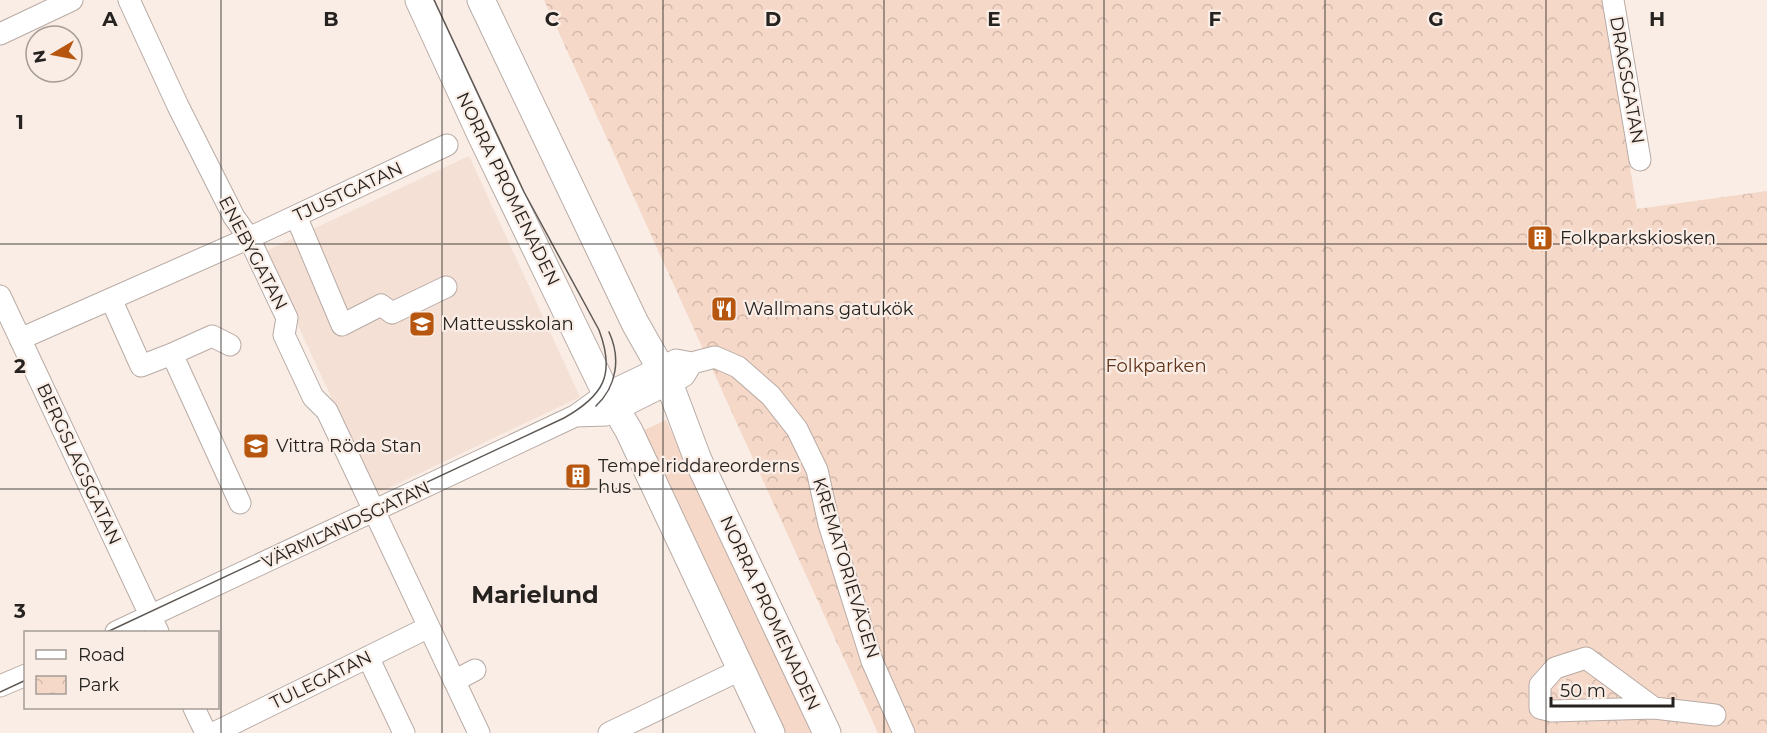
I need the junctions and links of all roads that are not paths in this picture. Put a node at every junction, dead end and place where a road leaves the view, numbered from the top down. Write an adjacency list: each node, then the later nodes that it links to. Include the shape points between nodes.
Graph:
1 (72, 0): 6 (street)
2 (129, 0): 10 (street, ENEBYGATAN, via 228,207)
3 (418, 0): 18 (main road, NORRA PROMENADEN)
4 (481, 0): 17 (main road, NORRA PROMENADEN)
5 (1613, 0): 8 (street, DRAGSGATAN)
6 (0, 34)
7 (447, 145): 9 (street, TJUSTGATAN)
8 (1640, 160)
9 (296, 216): 10 (street, TJUSTGATAN); 11 (street, via 342,325 381,305 392,313)
10 (249, 238): 13 (street, TJUSTGATAN); 20 (street, ENEBYGATAN, via 287,318 284,335 313,397 327,411)
11 (446, 287)
12 (0, 296): 14 (street, BERGSLAGSGATAN)
13 (111, 299): 14 (street, TJUSTGATAN); 16 (street, via 141,366)
14 (20, 339): 21 (street, BERGSLAGSGATAN)
15 (230, 345): 16 (street, via 212,336)
16 (172, 354): 19 (street)
17 (658, 378): 18 (street, VÄRMLANDSGATAN); 39 (main road, NORRA PROMENADEN); 40 (street, KREMATORIEVÄGEN, via 684,376 692,363 715,357 738,367 771,396 797,429 817,470 829,524 873,661)
18 (612, 401): 20 (street, VÄRMLANDSGATAN); 26 (main road, NORRA PROMENADEN)
19 (240, 503)
20 (374, 512): 21 (street, VÄRMLANDSGATAN); 22 (street, ENEBYGATAN)
21 (154, 624): 23 (street, VÄRMLANDSGATAN)
22 (429, 627): 24 (street, TULEGATAN); 28 (street, ENEBYGATAN)
23 (124, 631)
24 (368, 657): 34 (street, TULEGATAN); 35 (street)
25 (475, 670): 28 (street)
26 (740, 670): 37 (street); 38 (main road, NORRA PROMENADEN)
27 (24, 676): 29 (street)
28 (454, 681): 36 (street, ENEBYGATAN)
29 (0, 686)
30 (1654, 708): 30 (street, via 1586,658 1555,668 1540,685 1540,708 1552,711); 32 (street)
31 (194, 709): 33 (street)
32 (1715, 718)
33 (206, 733)
34 (214, 733)
35 (404, 733)
36 (479, 733)
37 (609, 733)
38 (771, 733)
39 (826, 733)
40 (904, 733)

